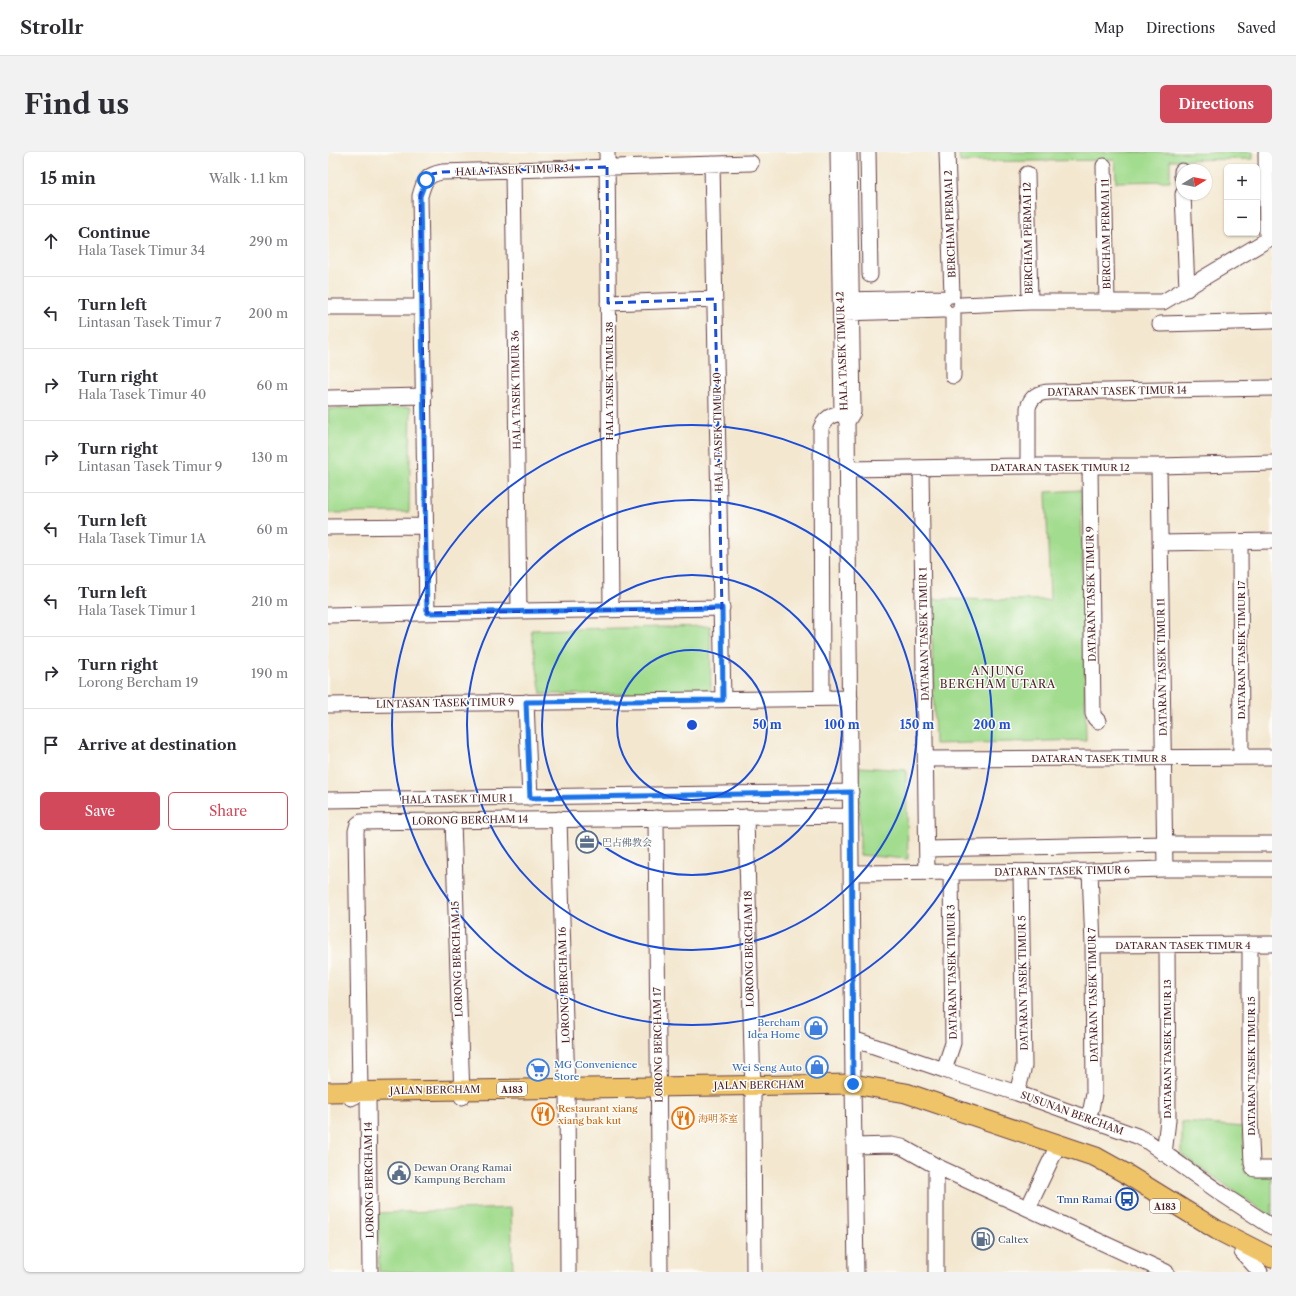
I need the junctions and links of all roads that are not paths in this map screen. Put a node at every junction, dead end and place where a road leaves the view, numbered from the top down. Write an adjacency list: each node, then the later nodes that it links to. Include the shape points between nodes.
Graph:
1 (607, 152): 10 (street, HALA TASEK TIMUR 38)
2 (838, 152): 24 (street, HALA TASEK TIMUR 42)
3 (849, 152): 24 (street, HALA TASEK TIMUR 42)
4 (868, 152): 15 (street)
5 (947, 152): 21 (street, BERCHAM PERMAI 2)
6 (1266, 152): 14 (street)
7 (751, 163): 8 (street, HALA TASEK TIMUR 34)
8 (712, 164): 10 (street, HALA TASEK TIMUR 34); 17 (street, HALA TASEK TIMUR 40)
9 (1104, 166): 19 (street, BERCHAM PERMAI 11)
10 (607, 167): 11 (street, HALA TASEK TIMUR 34); 20 (street, HALA TASEK TIMUR 38)
11 (513, 170): 23 (street, HALA TASEK TIMUR 34, via 442,172 432,174 426,180 420,196); 45 (street, HALA TASEK TIMUR 36)
12 (1026, 174): 18 (street, BERCHAM PERMAI 12)
13 (1183, 200): 16 (street)
14 (1269, 238): 16 (street)
15 (870, 275)
16 (1186, 289): 19 (street, via 1164,302)
17 (715, 299): 20 (street); 43 (street, HALA TASEK TIMUR 40)
18 (1030, 302): 19 (street); 21 (street)
19 (1107, 302)
20 (608, 303): 44 (street, HALA TASEK TIMUR 38)
21 (951, 305): 24 (street); 27 (street, BERCHAM PERMAI 2)
22 (328, 307): 23 (street)
23 (422, 307): 29 (street, HALA TASEK TIMUR 34)
24 (846, 307): 31 (street, HALA TASEK TIMUR 42)
25 (1272, 321): 26 (street)
26 (1160, 324)
27 (954, 376)
28 (1272, 388): 33 (street, DATARAN TASEK TIMUR 14, via 1038,394 1031,399 1028,408)
29 (424, 396): 30 (street); 38 (street, HALA TASEK TIMUR 34)
30 (328, 398)
31 (847, 416): 36 (street, HALA TASEK TIMUR 42); 48 (street, via 830,416 821,428)
32 (1272, 463): 35 (street, DATARAN TASEK TIMUR 12)
33 (1028, 466): 34 (street, DATARAN TASEK TIMUR 12); 37 (street, DATARAN TASEK TIMUR 12)
34 (1090, 466): 35 (street, DATARAN TASEK TIMUR 12); 53 (street, DATARAN TASEK TIMUR 9, via 1093,714)
35 (1159, 466): 42 (street, DATARAN TASEK TIMUR 11)
36 (848, 469): 37 (street, DATARAN TASEK TIMUR 12); 49 (street, HALA TASEK TIMUR 42)
37 (922, 469): 57 (street, DATARAN TASEK TIMUR 1)
38 (426, 526): 39 (street); 46 (street, HALA TASEK TIMUR 34)
39 (328, 527)
40 (1240, 542): 41 (street); 42 (street); 54 (street, DATARAN TASEK TIMUR 17)
41 (1272, 542)
42 (1160, 543): 56 (street, DATARAN TASEK TIMUR 11)
43 (722, 608): 44 (street); 50 (street, HALA TASEK TIMUR 40)
44 (611, 610): 45 (street)
45 (519, 611): 46 (street)
46 (427, 613): 47 (street)
47 (328, 615)
48 (822, 698): 49 (street, LINTASAN TASEK TIMUR 9); 50 (street, LINTASAN TASEK TIMUR 9)
49 (850, 698): 58 (street, HALA TASEK TIMUR 42)
50 (723, 700): 51 (street, LINTASAN TASEK TIMUR 9)
51 (526, 702): 52 (street, LINTASAN TASEK TIMUR 9); 59 (street)
52 (328, 705)
53 (1098, 720)
54 (1241, 757): 55 (street, DATARAN TASEK TIMUR 8); 56 (street, DATARAN TASEK TIMUR 8)
55 (1272, 757)
56 (1164, 758): 57 (street, DATARAN TASEK TIMUR 8); 66 (street, DATARAN TASEK TIMUR 11)
57 (926, 759): 68 (street, DATARAN TASEK TIMUR 1)
58 (851, 792): 59 (street, HALA TASEK TIMUR 1); 61 (street, HALA TASEK TIMUR 42)
59 (530, 798): 60 (street, HALA TASEK TIMUR 1)
60 (328, 800)
61 (851, 816): 62 (street, LORONG BERCHAM 14); 75 (street, HALA TASEK TIMUR 42)
62 (746, 817): 63 (street, LORONG BERCHAM 14); 83 (street, LORONG BERCHAM 18)
63 (656, 818): 64 (street, LORONG BERCHAM 14); 84 (street, LORONG BERCHAM 17)
64 (559, 819): 65 (street, LORONG BERCHAM 14); 86 (street, LORONG BERCHAM 16)
65 (453, 820): 87 (street, LORONG BERCHAM 15); 89 (street, LORONG BERCHAM 14, via 366,821 356,827)
66 (1165, 844): 67 (street); 68 (street); 69 (street, DATARAN TASEK TIMUR 11)
67 (1272, 844)
68 (927, 849): 72 (street, DATARAN TASEK TIMUR 1)
69 (1165, 869): 70 (street, DATARAN TASEK TIMUR 6); 71 (street, DATARAN TASEK TIMUR 6)
70 (1272, 869)
71 (1090, 871): 74 (street, DATARAN TASEK TIMUR 6); 78 (street, DATARAN TASEK TIMUR 7)
72 (927, 872): 73 (street, DATARAN TASEK TIMUR 6); 75 (street, DATARAN TASEK TIMUR 6)
73 (951, 872): 74 (street, DATARAN TASEK TIMUR 6); 81 (street, DATARAN TASEK TIMUR 3, via 953,1043)
74 (1021, 872): 88 (street, DATARAN TASEK TIMUR 5, via 1024,1066)
75 (852, 873): 80 (street, HALA TASEK TIMUR 42)
76 (1250, 944): 77 (street, DATARAN TASEK TIMUR 4); 79 (street, DATARAN TASEK TIMUR 4); 96 (street, DATARAN TASEK TIMUR 15, via 1252,1167)
77 (1272, 944)
78 (1093, 945): 79 (street, DATARAN TASEK TIMUR 4); 91 (street, DATARAN TASEK TIMUR 7, via 1094,1094)
79 (1167, 945): 94 (street, DATARAN TASEK TIMUR 13, via 1168,1120)
80 (853, 1038): 81 (street, SUSUNAN BERCHAM); 82 (street, HALA TASEK TIMUR 42)
81 (944, 1070): 88 (street, SUSUNAN BERCHAM)
82 (854, 1088): 83 (main road, JALAN BERCHAM / A183); 92 (street, HALA TASEK TIMUR 42); 93 (main road, JALAN BERCHAM / A183)
83 (753, 1089): 84 (main road, JALAN BERCHAM / A183); 106 (street, LORONG BERCHAM 18)
84 (659, 1091): 86 (main road, JALAN BERCHAM / A183); 105 (street, LORONG BERCHAM 17)
85 (328, 1092): 89 (main road, JALAN BERCHAM / A183)
86 (567, 1092): 87 (main road, JALAN BERCHAM / A183); 104 (street, LORONG BERCHAM 16)
87 (462, 1093): 89 (main road, JALAN BERCHAM / A183)
88 (1018, 1093): 91 (street, SUSUNAN BERCHAM)
89 (363, 1095): 90 (main road, JALAN BERCHAM / A183); 103 (street, LORONG BERCHAM 14)
90 (328, 1099)
91 (1087, 1118): 94 (street, SUSUNAN BERCHAM, via 1137,1136)
92 (855, 1146): 95 (street, via 902,1147); 107 (street, HALA TASEK TIMUR 42)
93 (1056, 1148): 97 (street); 99 (main road, JALAN BERCHAM / A183, via 1103,1170); 100 (main road, JALAN BERCHAM / A183, via 1105,1161 1217,1230)
94 (1164, 1154): 98 (street, SUSUNAN BERCHAM)
95 (936, 1166): 97 (street); 102 (street)
96 (1272, 1169)
97 (1028, 1208): 108 (street)
98 (1272, 1226)
99 (1242, 1252): 101 (main road, JALAN BERCHAM / A183); 109 (street)
100 (1272, 1258)
101 (1272, 1266)
102 (938, 1271)
103 (370, 1272)
104 (568, 1272)
105 (660, 1272)
106 (754, 1272)
107 (856, 1272)
108 (1166, 1272)
109 (1260, 1272)

